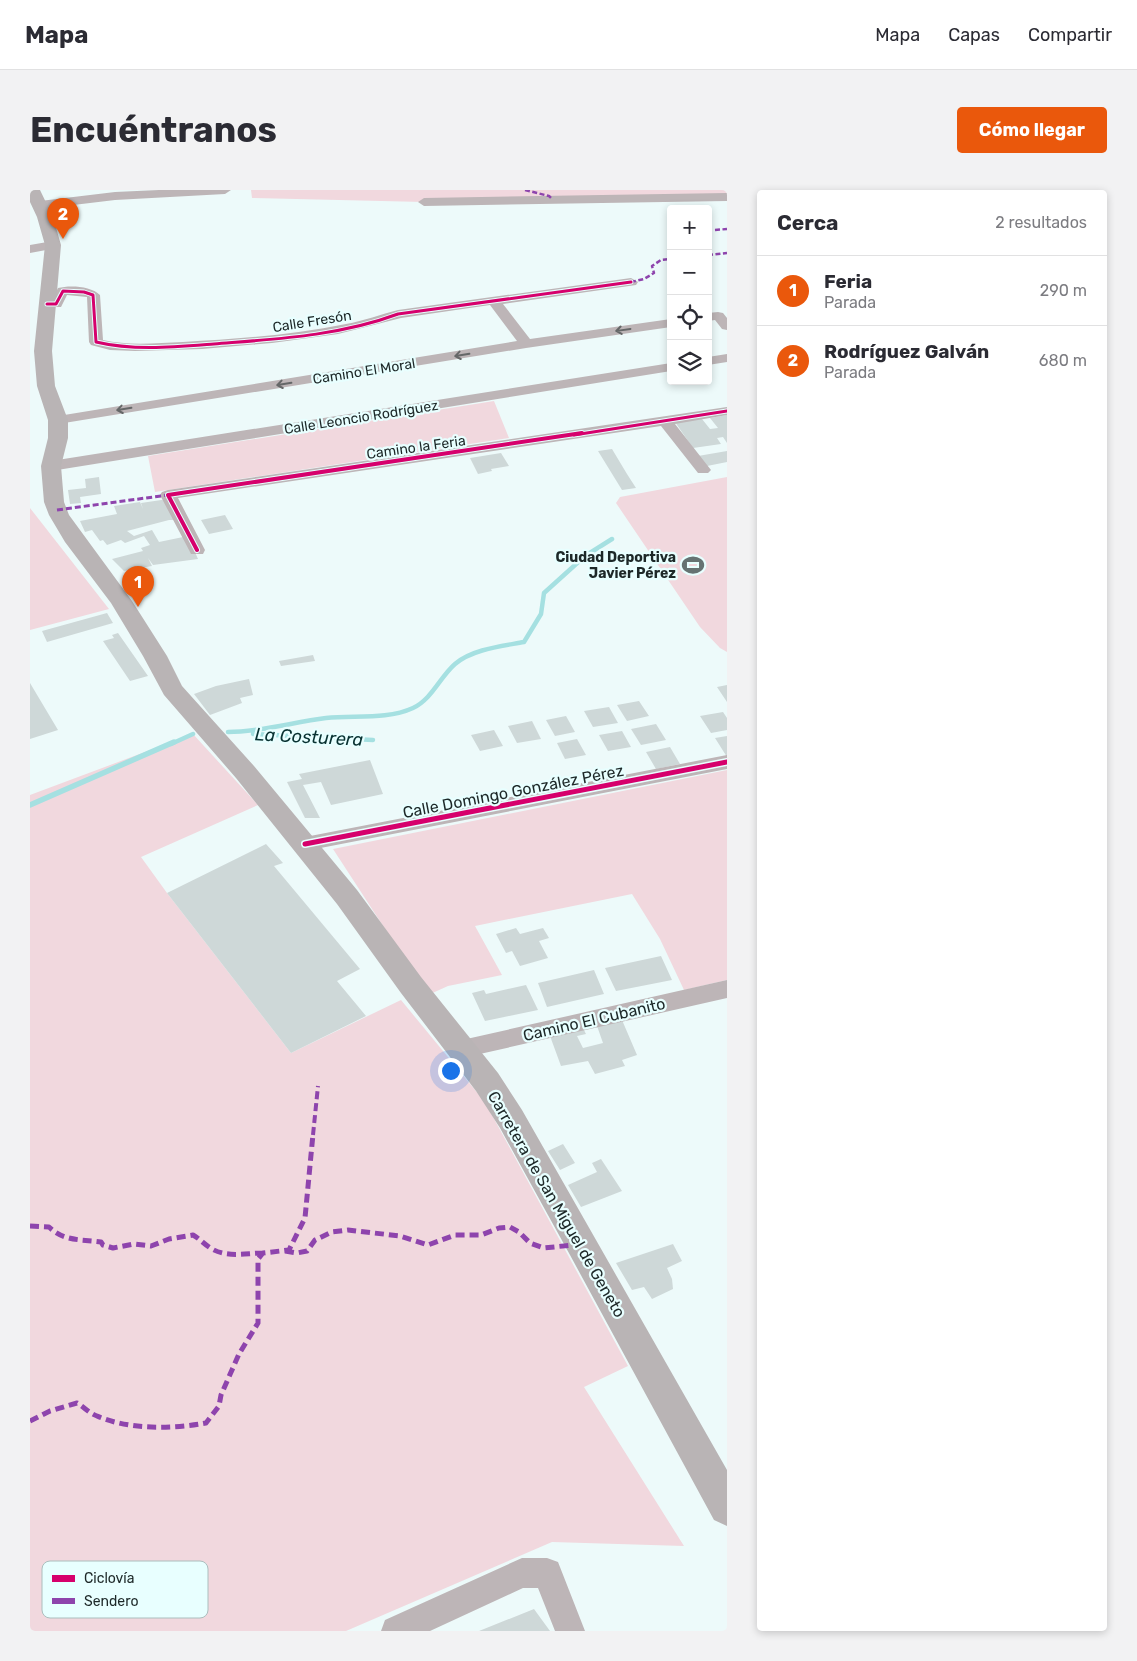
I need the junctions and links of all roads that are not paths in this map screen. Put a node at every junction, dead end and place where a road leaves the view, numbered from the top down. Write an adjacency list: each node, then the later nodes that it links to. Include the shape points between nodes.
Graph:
1 (226, 190): 2 (street)
2 (36, 197): 5 (main road, Carretera de San Miguel de Geneto, via 52,236)
3 (727, 197): 4 (street)
4 (424, 202)
5 (42, 247): 8 (main road, Carretera de San Miguel de Geneto)
6 (631, 282): 7 (street, Calle Fresón)
7 (494, 301): 8 (street, Calle Fresón, via 398,314 317,334 161,346 106,346 96,342 93,294 63,291 56,304); 12 (street)
8 (47, 304): 17 (main road, Carretera de San Miguel de Geneto, via 43,370)
9 (712, 317): 11 (street, via 718,316)
10 (667, 324): 12 (street, Camino El Moral, one-way to 12)
11 (727, 326)
12 (526, 344): 17 (street, Camino El Moral, one-way to 17)
13 (727, 358): 14 (street)
14 (712, 360)
15 (667, 368): 19 (street, Calle Leoncio Rodríguez)
16 (727, 411): 18 (street, Camino la Feria)
17 (58, 420): 19 (main road, Carretera de San Miguel de Geneto, via 58,438)
18 (665, 421): 20 (street); 21 (street, Camino la Feria, via 168,495)
19 (51, 466): 23 (main road, Carretera de San Miguel de Geneto, via 54,502 59,516 121,601 172,690)
20 (704, 470)
21 (197, 550)
22 (727, 762): 23 (street, Calle Domingo González Pérez)
23 (305, 844): 25 (main road, Carretera de San Miguel de Geneto)
24 (727, 989): 25 (street, Camino El Cubanito)
25 (462, 1049): 26 (main road, Carretera de San Miguel de Geneto, via 516,1127)
26 (727, 1507)
27 (396, 1631): 28 (street, via 522,1573 547,1573)
28 (570, 1631)

